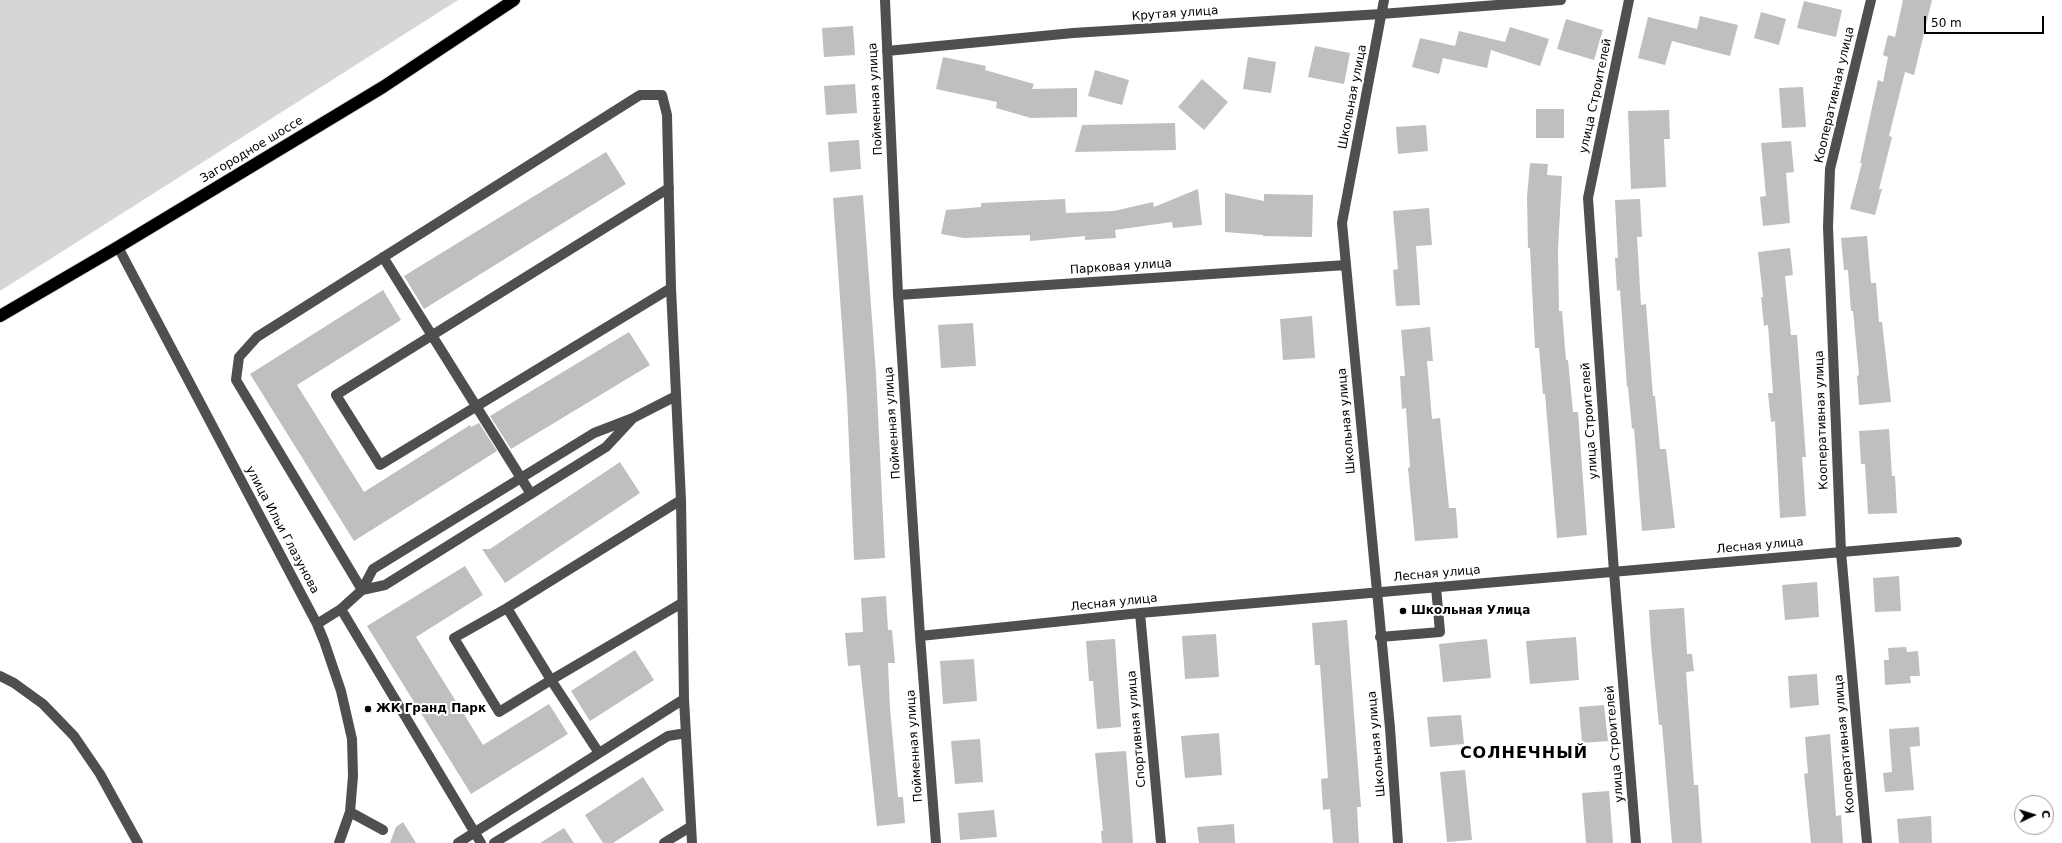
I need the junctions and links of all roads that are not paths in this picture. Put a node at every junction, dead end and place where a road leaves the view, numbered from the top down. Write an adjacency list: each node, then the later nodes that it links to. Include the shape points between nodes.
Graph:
1 (514, 0): 10 (highway, Загородное шоссе, via 383,87)
2 (885, 0): 8 (street, Пойменная улица)
3 (1384, 0): 7 (street, Школьная улица)
4 (1561, 0): 7 (street, Крутая улица)
5 (1629, 0): 25 (street, улица Строителей, via 1588,198)
6 (1871, 0): 24 (street, Кооперативная улица, via 1830,169 1828,227)
7 (1381, 14): 8 (street, Крутая улица, via 1073,33); 12 (street, Школьная улица, via 1342,223)
8 (887, 51): 14 (street, Пойменная улица)
9 (669, 188): 11 (street, via 667,115 662,95 640,95); 13 (street); 16 (street)
10 (118, 248): 15 (highway, Загородное шоссе); 33 (street, улица Ильи Глазунова)
11 (383, 257): 16 (street); 27 (street, via 257,337 239,357 236,380)
12 (1346, 265): 14 (street, Парковая улица); 28 (street, Школьная улица)
13 (672, 288): 17 (street); 18 (street)
14 (898, 295): 34 (street, Пойменная улица)
15 (0, 316)
16 (432, 335): 18 (street); 18 (street, via 336,395 380,465)
17 (676, 396): 19 (street); 22 (street)
18 (476, 405): 20 (street)
19 (633, 418): 20 (street, via 594,433); 21 (street, via 606,447)
20 (522, 478): 21 (street); 27 (street, via 372,569)
21 (531, 494): 27 (street, via 385,585)
22 (681, 500): 29 (street); 30 (street)
23 (1957, 542): 24 (street, Лесная улица)
24 (1841, 552): 25 (street, Лесная улица); 56 (street, Кооперативная улица)
25 (1614, 572): 26 (street, Лесная улица); 55 (street, улица Строителей)
26 (1436, 587): 28 (street, Лесная улица); 35 (street, via 1440,632)
27 (362, 590): 31 (street)
28 (1376, 593): 32 (street, Лесная улица); 35 (street, Школьная улица)
29 (682, 604): 37 (street); 38 (street)
30 (507, 608): 37 (street); 37 (street, via 454,638 499,712)
31 (341, 609): 33 (street); 44 (street)
32 (1140, 613): 34 (street, Лесная улица); 53 (street, Спортивная улица)
33 (317, 624): 41 (street, улица Ильи Глазунова, via 341,691 352,739 353,776)
34 (920, 636): 52 (street, Пойменная улица)
35 (1380, 637): 54 (street, Школьная улица, via 1390,728)
36 (0, 676): 45 (street, via 43,704 74,736 100,774)
37 (551, 680): 40 (street)
38 (684, 699): 39 (street); 40 (street)
39 (686, 733): 42 (street); 49 (street, via 668,736)
40 (599, 753): 44 (street)
41 (350, 812): 43 (street); 46 (street, улица Ильи Глазунова)
42 (690, 827): 50 (street); 51 (street)
43 (383, 830)
44 (475, 832): 47 (street); 48 (street)
45 (138, 843)
46 (339, 843)
47 (458, 843)
48 (481, 843)
49 (494, 843)
50 (664, 843)
51 (692, 843)
52 (936, 843)
53 (1161, 843)
54 (1398, 843)
55 (1636, 843)
56 (1867, 843)

